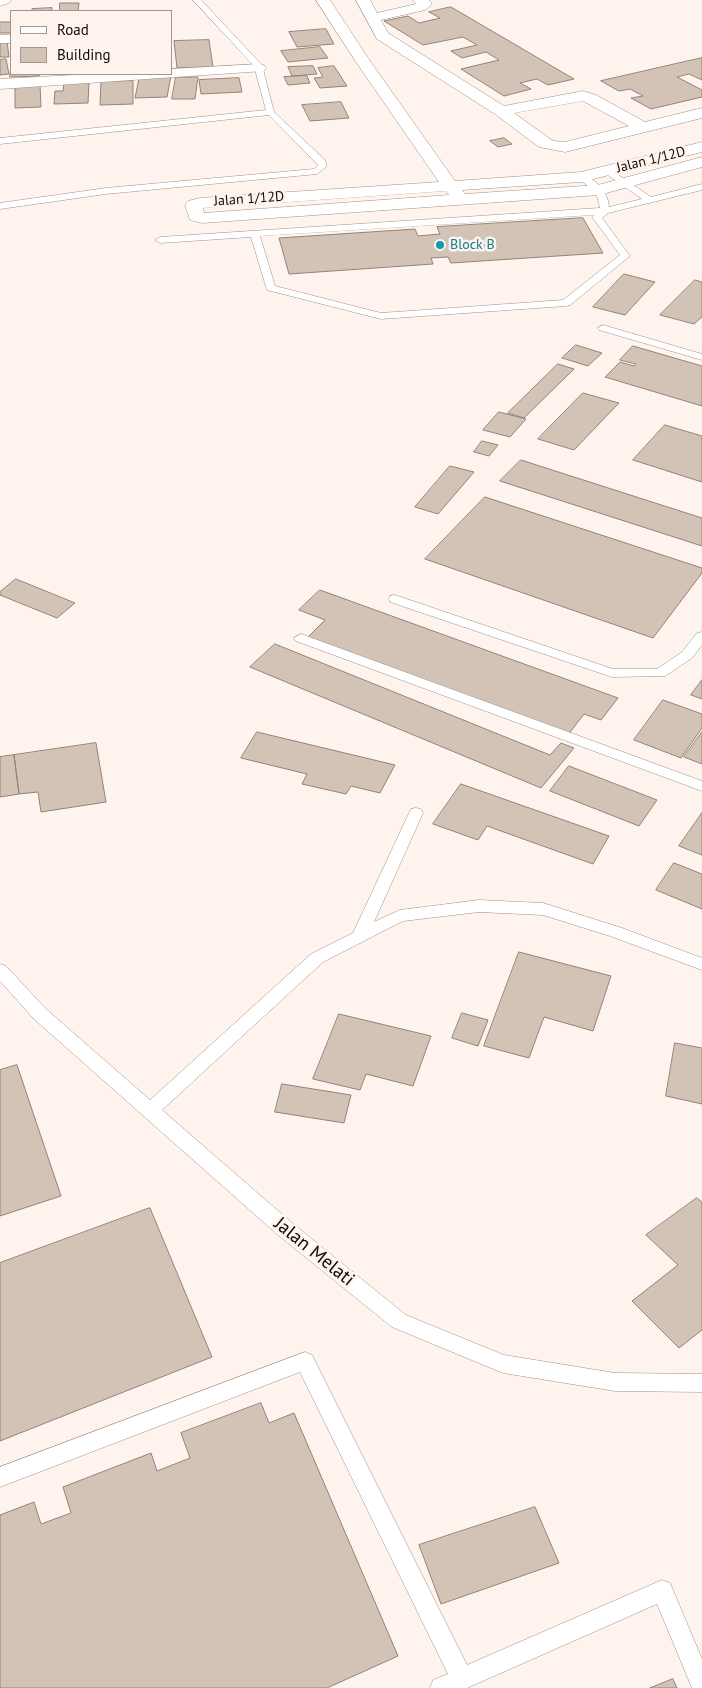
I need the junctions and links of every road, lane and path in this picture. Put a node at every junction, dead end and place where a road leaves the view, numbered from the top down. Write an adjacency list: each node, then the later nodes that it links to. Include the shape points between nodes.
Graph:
1 (4, 0): 6 (street)
2 (197, 0): 8 (lane)
3 (323, 0): 25 (street)
4 (363, 0): 7 (street)
5 (420, 0): 7 (street, via 425,4 420,8)
6 (0, 2)
7 (372, 18): 12 (street, via 382,36)
8 (260, 68): 9 (street); 13 (lane)
9 (172, 73)
10 (146, 75): 11 (street)
11 (0, 84)
12 (501, 111): 15 (street, via 583,96); 15 (street, via 545,144 553,146 565,147)
13 (270, 112): 16 (lane); 24 (lane, via 323,166 317,171)
14 (702, 113): 15 (street)
15 (644, 128)
16 (0, 141)
17 (702, 147): 19 (street, Jalan 1/12D)
18 (702, 162): 21 (street, Jalan 1/12D)
19 (608, 171): 20 (street, Jalan 1/12D); 21 (lane)
20 (581, 177): 23 (lane); 25 (street, Jalan 1/12D)
21 (626, 183): 23 (street, Jalan 1/12D); 26 (lane)
22 (702, 187): 26 (lane)
23 (599, 190): 25 (street, Jalan 1/12D); 28 (lane, via 605,199)
24 (194, 193): 25 (street, Jalan 1/12D, via 196,216 202,218); 27 (lane, via 106,191)
25 (456, 193)
26 (649, 200): 28 (lane)
27 (0, 206)
28 (604, 211): 29 (lane); 29 (lane, via 597,217 625,256 566,303 381,316 271,288)
29 (255, 234): 30 (lane)
30 (160, 240)
31 (603, 328): 32 (lane)
32 (702, 357)
33 (395, 599): 34 (lane, via 612,673 660,673 687,655)
34 (702, 636)
35 (301, 638): 36 (lane)
36 (702, 786)
37 (416, 813): 38 (lane)
38 (359, 937): 39 (lane, via 400,916 479,906 543,909); 41 (lane, via 317,958)
39 (702, 964)
40 (0, 970): 41 (lane, Jalan Melati, via 40,1014)
41 (150, 1110): 42 (lane, Jalan Melati, via 285,1229 399,1321 502,1364 615,1382)
42 (702, 1383)
43 (0, 1477): 44 (lane, via 305,1361)
44 (462, 1679): 45 (lane, via 662,1591); 46 (lane)
45 (702, 1686)
46 (441, 1688)

